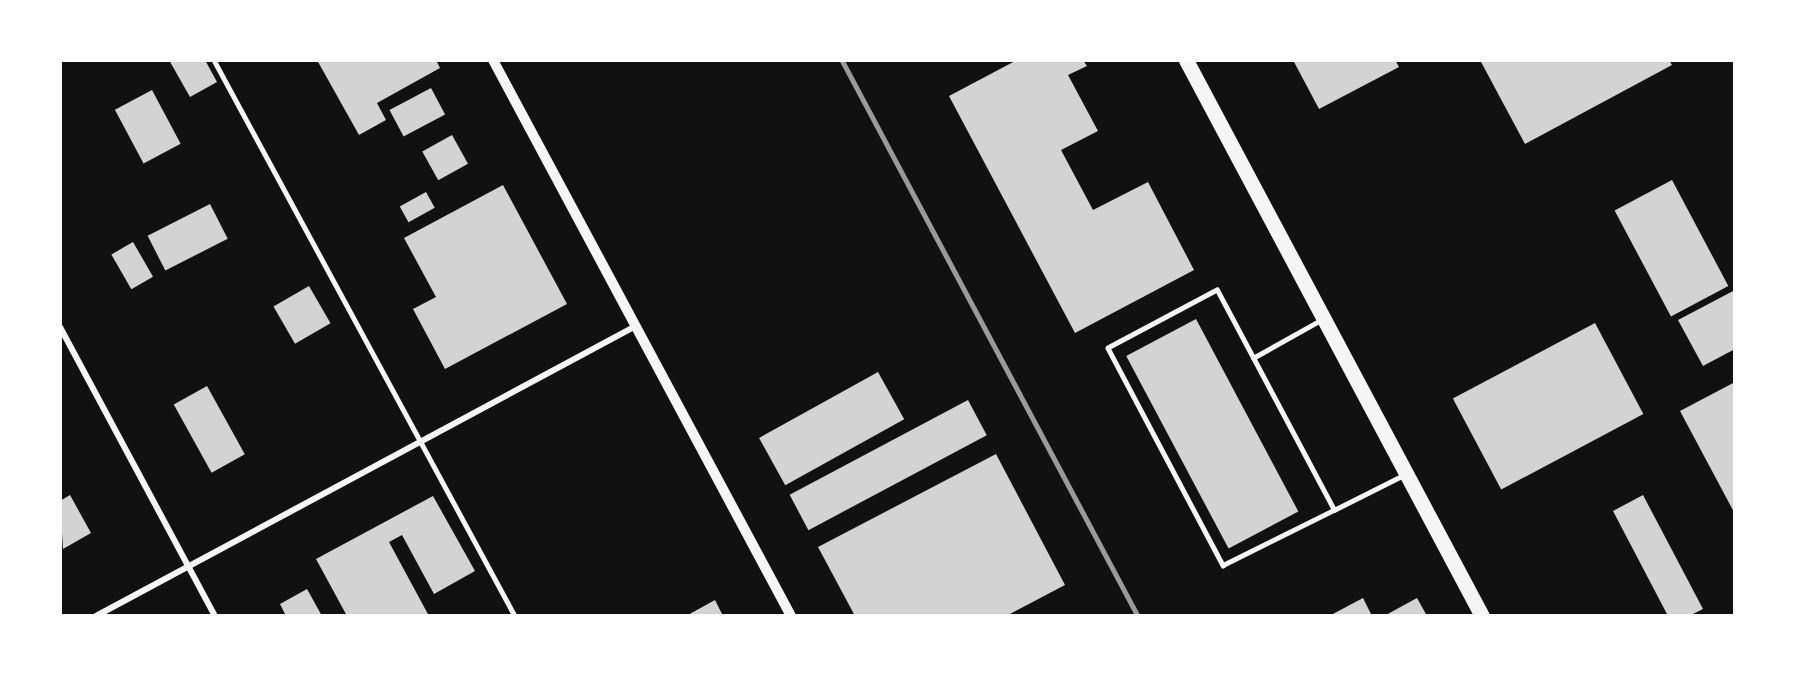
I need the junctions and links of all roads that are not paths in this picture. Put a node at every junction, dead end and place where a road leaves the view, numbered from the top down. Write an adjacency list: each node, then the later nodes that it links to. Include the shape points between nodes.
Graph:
1 (214, 60): 8 (lane)
2 (494, 60): 5 (street)
3 (1186, 60): 4 (main road)
4 (1324, 318): 7 (lane); 9 (main road)
5 (636, 325): 8 (street); 15 (street)
6 (60, 327): 11 (street)
7 (1253, 358): 10 (lane); 10 (lane, via 1217,290 1107,348 1223,565)
8 (422, 442): 11 (street); 14 (lane)
9 (1406, 473): 10 (lane); 16 (main road)
10 (1334, 510)
11 (189, 566): 12 (street); 13 (street)
12 (96, 616)
13 (215, 616)
14 (515, 616)
15 (791, 616)
16 (1482, 616)

